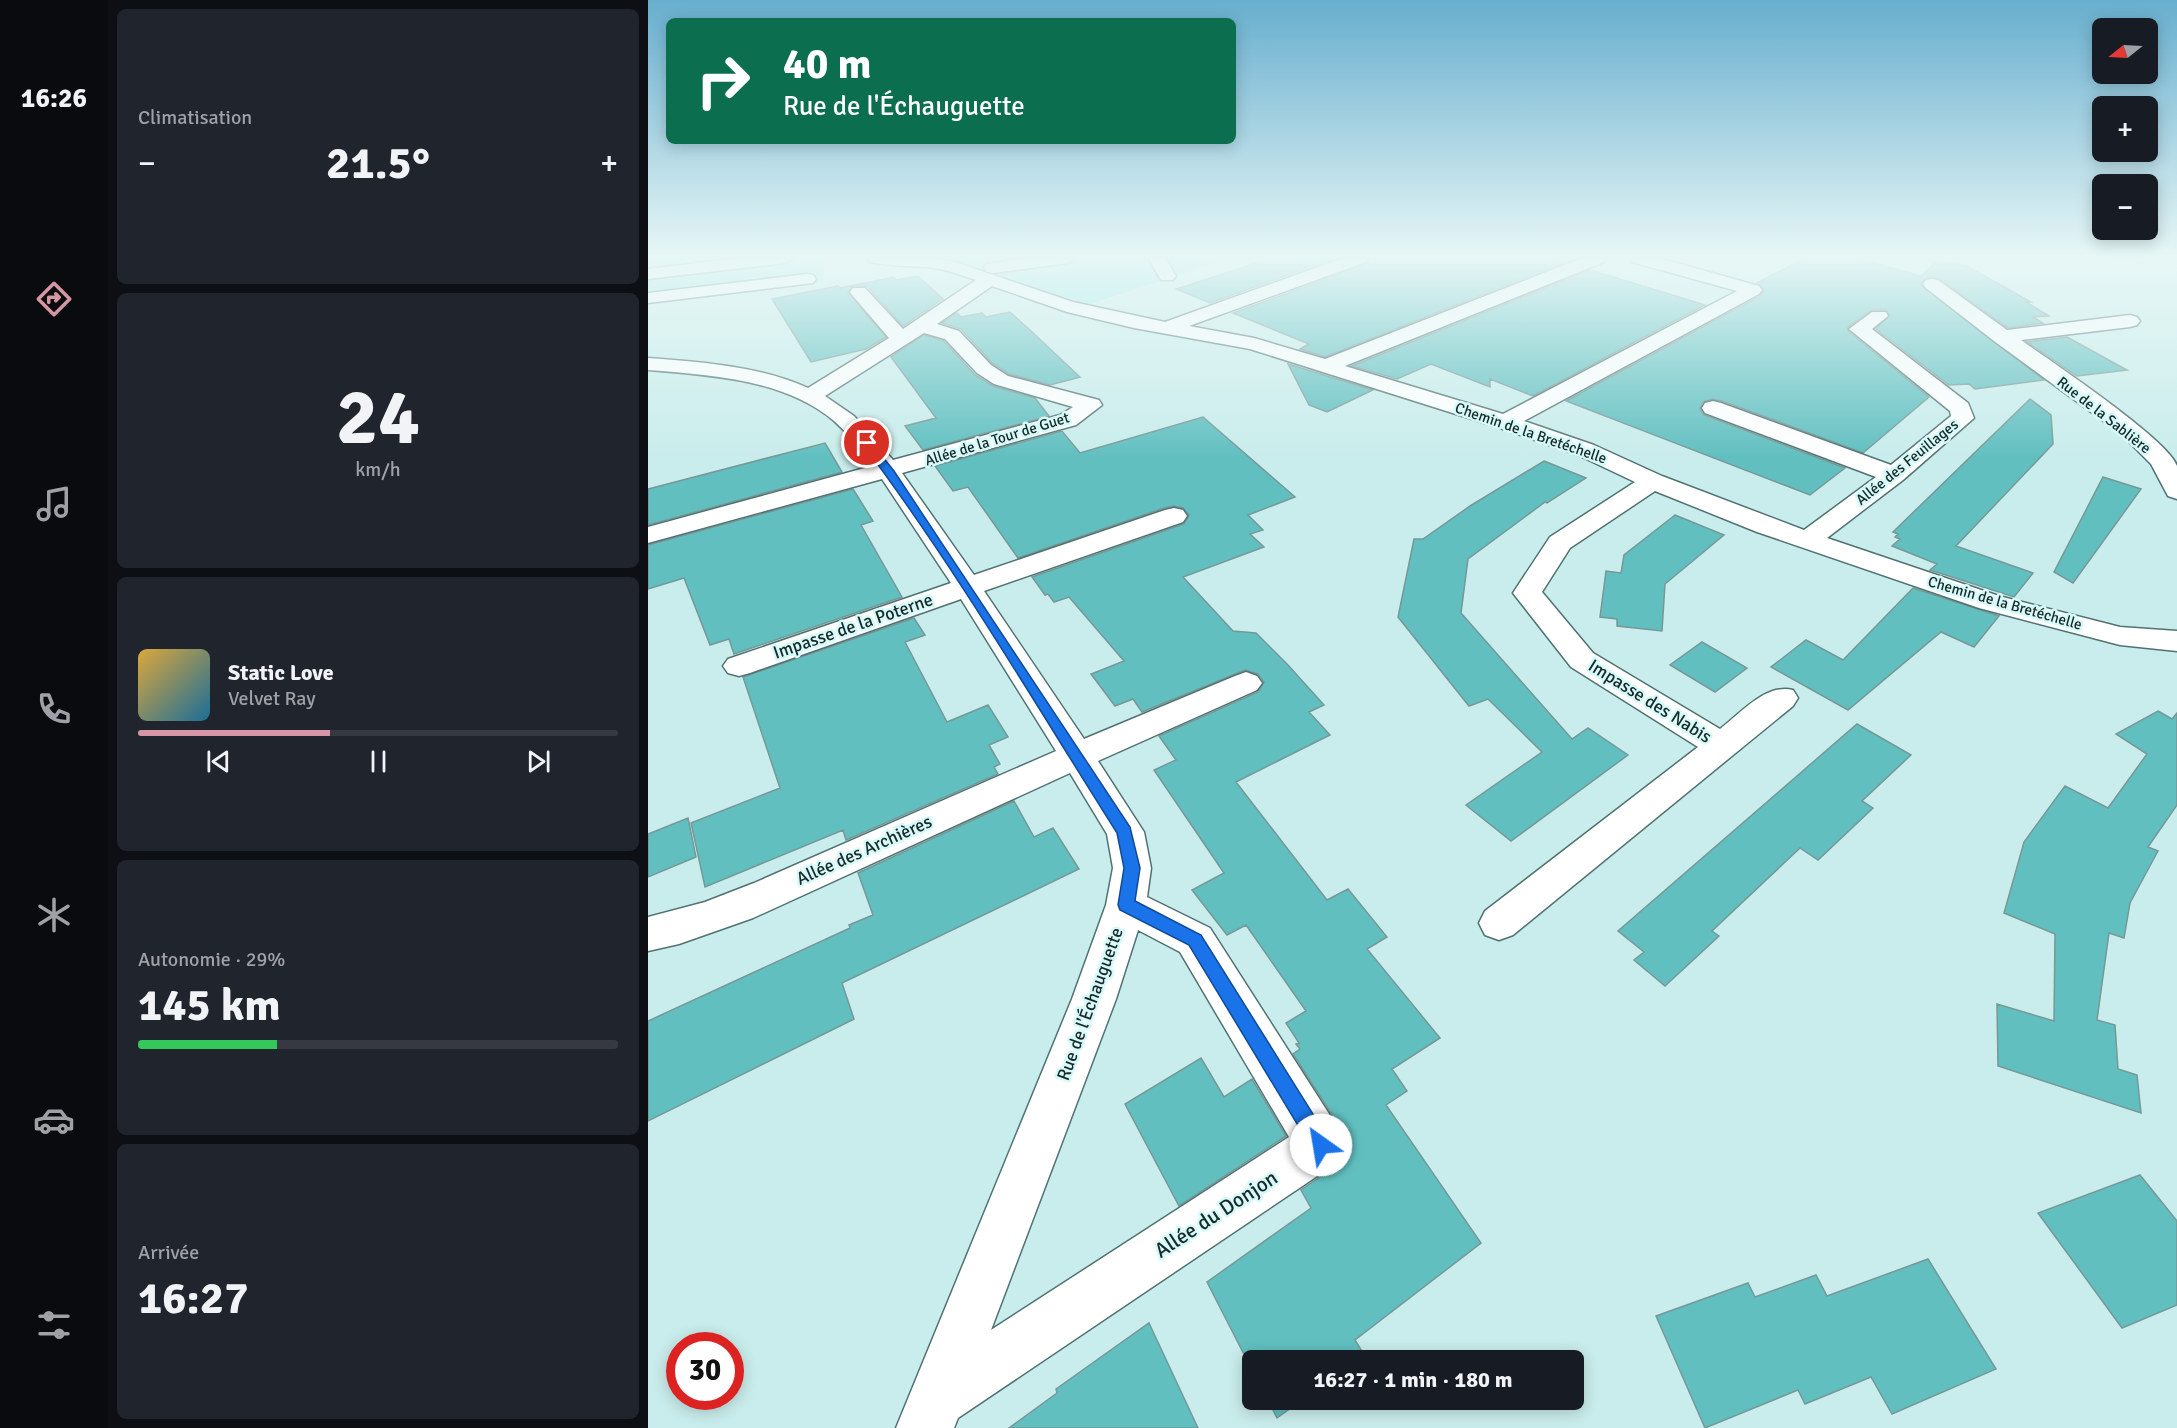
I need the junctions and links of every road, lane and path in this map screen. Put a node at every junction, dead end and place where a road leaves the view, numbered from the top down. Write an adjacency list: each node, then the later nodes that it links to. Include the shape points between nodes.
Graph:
1 (889, 325): 12 (street)
2 (1152, 325): 10 (street, Chemin de la Bretéchelle)
3 (1176, 325): 10 (street)
4 (1430, 325): 14 (street)
5 (1688, 325): 17 (street)
6 (1866, 325): 19 (street, Allée des Feuillages, via 1859,329 1960,408 1963,418)
7 (1985, 325): 11 (street, Rue de la Sablière)
8 (2101, 325): 11 (street)
9 (922, 326): 12 (street); 18 (street, Allée de la Tour de Guet, via 952,335 984,369 1001,380 1091,405 1068,420)
10 (1167, 328): 14 (street, Chemin de la Bretéchelle, via 1254,344)
11 (2001, 337): 21 (street, Rue de la Sablière, via 2128,429 2162,461)
12 (902, 339): 15 (street)
13 (648, 364): 15 (street, Rue de l'Échauguette, via 754,378)
14 (1326, 366): 17 (street, Chemin de la Bretéchelle)
15 (809, 397): 18 (street, Rue de l'Échauguette, via 840,414)
16 (1713, 408): 19 (street)
17 (1505, 422): 20 (street, Chemin de la Bretéchelle, via 1586,450)
18 (889, 471): 23 (street); 25 (street, Rue de l'Échauguette)
19 (1894, 475): 24 (street, Allée des Feuillages)
20 (1653, 481): 24 (street, Chemin de la Bretéchelle); 30 (street, Impasse des Nabis, via 1560,543 1527,593 1582,660)
21 (2177, 491)
22 (1174, 516): 25 (street, Impasse de la Poterne)
23 (648, 535)
24 (1807, 540): 26 (street, Chemin de la Bretéchelle, via 1989,602 2120,636)
25 (968, 587): 27 (street, Impasse de la Poterne); 31 (street, Rue de l'Échauguette)
26 (2177, 641)
27 (739, 666)
28 (1246, 683): 31 (street, Allée des Archières)
29 (1782, 698): 30 (street, Impasse des Nabis)
30 (1722, 746): 33 (street, Impasse des Nabis)
31 (1077, 755): 32 (street, Rue de l'Échauguette, via 1125,832 1132,868); 34 (street, Allée des Archières, via 737,906 674,929)
32 (1126, 905): 35 (street, Rue de l'Échauguette, via 1094,999); 35 (street, Allée du Donjon, via 1195,940 1321,1145)
33 (1499, 923)
34 (648, 934)
35 (931, 1414)

